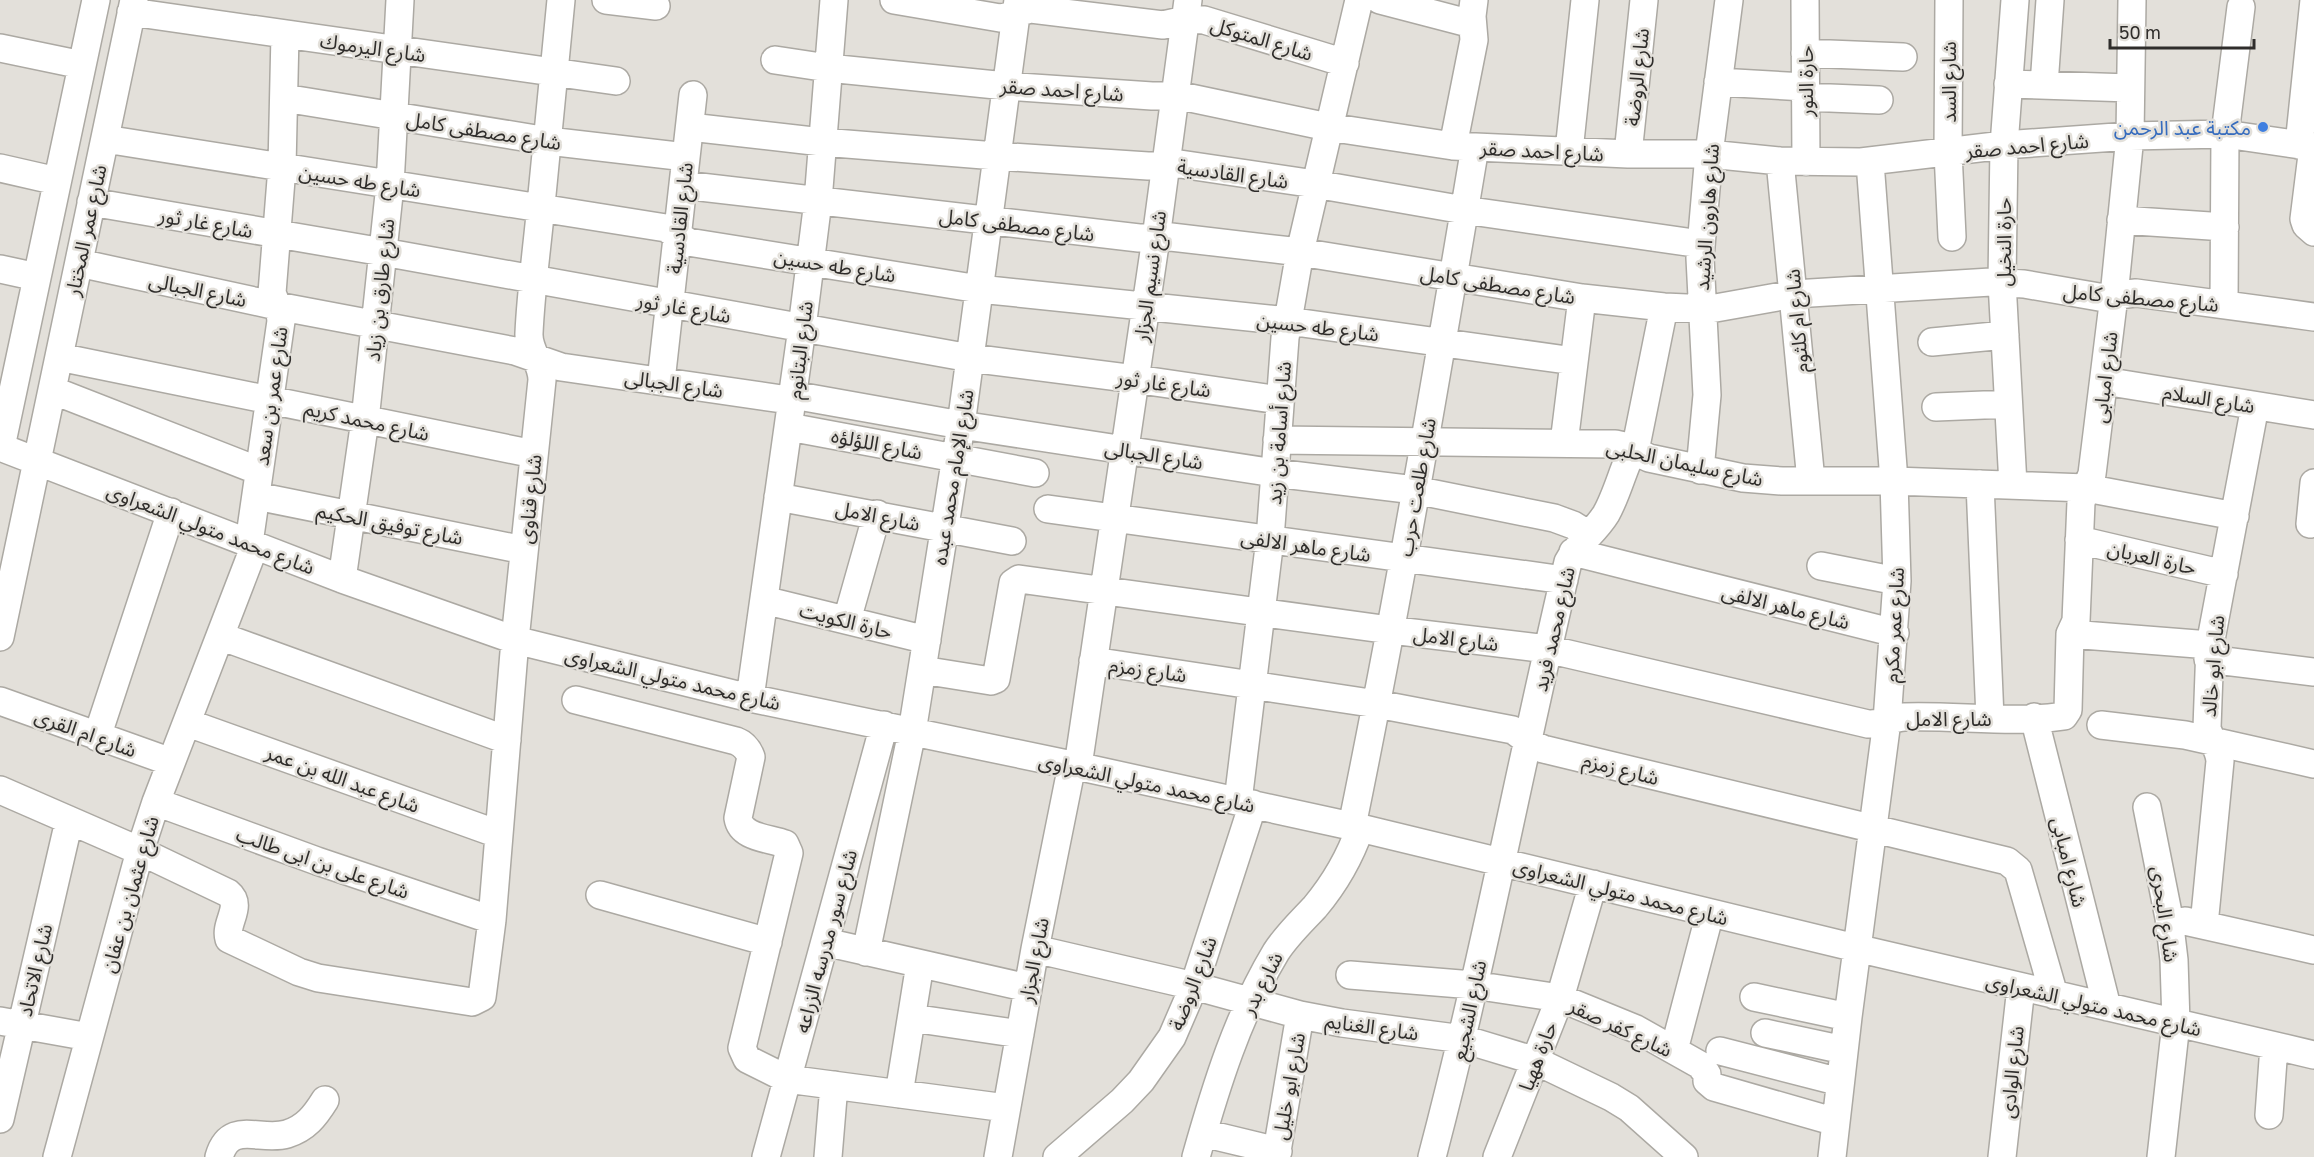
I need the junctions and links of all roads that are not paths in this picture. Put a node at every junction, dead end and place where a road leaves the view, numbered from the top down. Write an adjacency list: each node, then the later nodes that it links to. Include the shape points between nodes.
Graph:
1 (96, 0): 32 (street)
2 (400, 0): 26 (street, شارع طارق بن زياد)
3 (561, 0): 34 (street, شارع قناوى)
4 (606, 0): 19 (street)
5 (834, 0): 33 (street, شارع البتانوم)
6 (894, 0): 20 (street, شارع المتوكل, via 1000,18)
7 (1359, 0): 31 (street, شارع أسامة بن زيد)
8 (1380, 0): 23 (street)
9 (1585, 0): 57 (street)
10 (1644, 0): 59 (street, شارع الروضة)
11 (1729, 0): 36 (street, شارع هارون الرشيد)
12 (1805, 0): 27 (street, حارة النور)
13 (1948, 0): 58 (street, شارع السد)
14 (2015, 0): 37 (street, حارة النخيل)
15 (2050, 0): 38 (street)
16 (2132, 0): 40 (street, شارع امبابى)
17 (2314, 0): 28 (street)
18 (132, 6): 24 (street, شارع اليرموك); 51 (street, شارع عمر المختار)
19 (656, 6)
20 (1017, 7): 22 (street, شارع المتوكل, via 1163,25); 39 (street, شارع الإمام محمد عبده)
21 (2241, 7): 49 (street)
22 (1186, 11): 31 (street, شارع المتوكل); 43 (street, شارع نسيم الجزار)
23 (1473, 12): 55 (street, شارع طلعت حرب)
24 (285, 34): 26 (street, شارع اليرموك); 44 (street, شارع عمر بن سعد)
25 (0, 48): 32 (street)
26 (397, 50): 34 (street, شارع اليرموك); 46 (street, شارع طارق بن زياد)
27 (1805, 53): 29 (street); 41 (street, حارة النور)
28 (2311, 53): 56 (street)
29 (1903, 57)
30 (775, 60): 33 (street, شارع احمد صقر)
31 (1345, 63): 48 (street, شارع أسامة بن زيد)
32 (82, 65): 68 (street)
33 (828, 68): 39 (street, شارع احمد صقر); 53 (street, شارع البتانوم)
34 (553, 72): 35 (street, شارع اليرموك); 52 (street, شارع قناوى)
35 (616, 81)
36 (1718, 82): 41 (street); 60 (street, شارع هارون الرشيد)
37 (2008, 84): 38 (street); 54 (street, حارة النخيل)
38 (2044, 85): 40 (street)
39 (1006, 86): 43 (street, شارع احمد صقر); 61 (street, شارع الإمام محمد عبده)
40 (2130, 88): 50 (street, شارع امبابى)
41 (1805, 92): 45 (street); 63 (street, حارة النور)
42 (693, 95): 47 (street, شارع القادسية)
43 (1174, 96): 48 (street, شارع احمد صقر); 65 (street, شارع نسيم الجزار)
44 (284, 98): 46 (street, شارع مصطفى كامل); 67 (street, شارع عمر بن سعد)
45 (1879, 100)
46 (394, 116): 52 (street, شارع مصطفى كامل); 71 (street, شارع طارق بن زياد)
47 (690, 126): 53 (street, شارع القادسية); 62 (street, شارع القادسية)
48 (1328, 127): 55 (street, شارع احمد صقر); 70 (street, شارع أسامة بن زيد)
49 (2225, 134): 50 (street, شارع احمد صقر); 56 (street, شارع احمد صقر); 78 (street)
50 (2130, 136): 54 (street, شارع احمد صقر); 76 (street, شارع امبابى)
51 (105, 139): 67 (street, شارع طه حسين); 73 (street, شارع عمر المختار)
52 (548, 141): 62 (street, شارع مصطفى كامل); 74 (street, شارع قناوى)
53 (822, 142): 61 (street, شارع القادسية); 72 (street, شارع البتانوم)
54 (2004, 145): 58 (street, شارع احمد صقر); 93 (street, حارة النخيل)
55 (1464, 146): 57 (street, شارع احمد صقر); 75 (street, شارع طلعت حرب)
56 (2309, 146): 79 (street, via 2304,219)
57 (1569, 151): 59 (street, شارع احمد صقر)
58 (1948, 152): 64 (street, شارع احمد صقر); 82 (street, شارع السد)
59 (1628, 153): 60 (street, شارع احمد صقر)
60 (1709, 154): 63 (street, شارع احمد صقر); 84 (street, شارع هارون الرشيد)
61 (996, 156): 65 (street, شارع القادسية); 77 (street, شارع الإمام محمد عبده)
62 (686, 157): 69 (street, شارع القادسية)
63 (1793, 162): 64 (street, شارع احمد صقر); 96 (street, شارع ام كلثوم)
64 (1870, 162): 94 (street, شارع عمر مكرم)
65 (1164, 165): 70 (street, شارع القادسية); 83 (street, شارع نسيم الجزار)
66 (0, 168): 68 (street)
67 (282, 168): 71 (street, شارع طه حسين); 80 (street, شارع عمر بن سعد)
68 (57, 181): 91 (street)
69 (682, 184): 72 (street, شارع مصطفى كامل); 81 (street, شارع القادسية)
70 (1315, 184): 75 (street, شارع القادسية); 86 (street, شارع أسامة بن زيد)
71 (390, 185): 74 (street, شارع طه حسين); 85 (street, شارع طارق بن زياد)
72 (818, 201): 77 (street, شارع مصطفى كامل); 87 (street, شارع البتانوم)
73 (91, 202): 80 (street, شارع غار ثور); 88 (street, شارع عمر المختار)
74 (541, 208): 81 (street, شارع طه حسين, via 666,228); 92 (street, شارع قناوى)
75 (1464, 210): 84 (street, شارع القادسية); 90 (street, شارع طلعت حرب)
76 (2121, 220): 78 (street); 97 (street, شارع امبابى)
77 (988, 221): 83 (street, شارع مصطفى كامل); 95 (street, شارع الإمام محمد عبده)
78 (2224, 227): 99 (street)
79 (2314, 232)
80 (277, 234): 85 (street, شارع غار ثور); 101 (street, شارع عمر بن سعد, via 272,293)
81 (678, 235): 87 (street, شارع طه حسين, via 688,242); 100 (street, شارع القادسية)
82 (1953, 237)
83 (1156, 238): 86 (street, شارع مصطفى كامل); 102 (street, شارع نسيم الجزار)
84 (1701, 244): 104 (street, شارع هارون الرشيد)
85 (383, 252): 92 (street, شارع غار ثور); 107 (street, شارع طارق بن زياد)
86 (1300, 252): 90 (street, شارع مصطفى كامل); 106 (street, شارع أسامة بن زيد)
87 (810, 261): 95 (street, شارع طه حسين); 108 (street, شارع البتانوم)
88 (79, 263): 101 (street, شارع الجبالى); 112 (street, شارع عمر المختار)
89 (0, 269): 91 (street)
90 (1453, 276): 98 (street, شارع مصطفى كامل); 110 (street, شارع طلعت حرب)
91 (37, 277): 120 (street)
92 (532, 279): 100 (street, شارع غار ثور); 114 (street, شارع قناوى, via 529,345)
93 (2002, 282): 94 (street, شارع مصطفى كامل); 97 (street, شارع مصطفى كامل); 109 (street, حارة النخيل)
94 (1879, 288): 96 (street, شارع مصطفى كامل); 144 (street, شارع عمر مكرم)
95 (979, 289): 102 (street, شارع طه حسين); 113 (street, شارع الإمام محمد عبده)
96 (1794, 294): 104 (street, شارع مصطفى كامل); 143 (street, شارع ام كلثوم)
97 (2114, 296): 99 (street, شارع مصطفى كامل, via 2136,293); 118 (street, شارع امبابى)
98 (1582, 298): 103 (street, شارع مصطفى كامل); 115 (street)
99 (2224, 304): 105 (street, شارع مصطفى كامل)
100 (670, 305): 108 (street, شارع غار ثور); 117 (street, شارع القادسية)
101 (277, 306): 107 (street, شارع الجبالى); 122 (street, شارع عمر بن سعد, via 281,321)
102 (1145, 306): 106 (street, شارع طه حسين); 116 (street, شارع نسيم الجزار)
103 (1664, 307): 104 (street, شارع مصطفى كامل); 136 (street, شارع محمد فريد, via 1640,432)
104 (1701, 309): 140 (street, شارع هارون الرشيد, via 1707,395)
105 (2314, 317)
106 (1288, 321): 110 (street, شارع طه حسين); 123 (street, شارع أسامة بن زيد)
107 (376, 324): 114 (street, شارع الجبالى, via 515,351); 128 (street, شارع طارق بن زياد)
108 (802, 328): 113 (street, شارع غار ثور); 121 (street, شارع البتانوم)
109 (2005, 334): 111 (street); 124 (street, حارة النخيل)
110 (1443, 341): 115 (street, شارع طه حسين); 133 (street, شارع طلعت حرب)
111 (1932, 342)
112 (59, 357): 119 (street, شارع عمر المختار); 122 (street, شارع محمد كريم)
113 (970, 358): 116 (street, شارع غار ثور); 129 (street, شارع الإمام محمد عبده)
114 (537, 360): 117 (street, شارع الجبالى); 137 (street, شارع قناوى, via 542,380)
115 (1574, 361): 132 (street)
116 (1135, 379): 123 (street, شارع غار ثور); 135 (street, شارع نسيم الجزار)
117 (661, 381): 121 (street, شارع الجبالى)
118 (2104, 381): 125 (street, شارع السلام); 149 (street, شارع امبابى, via 2092,474)
119 (52, 390): 139 (street, شارع عمر المختار); 146 (street, شارع توفيق الحكيم)
120 (6, 391): 134 (street)
121 (793, 398): 129 (street, شارع الجبالى); 130 (street, شارع البتانوم)
122 (270, 400): 128 (street, شارع محمد كريم); 146 (street, شارع عمر بن سعد)
123 (1279, 400): 131 (street, شارع أسامة بن زيد)
124 (2008, 404): 126 (street); 148 (street, حارة النخيل)
125 (2256, 406): 127 (street, شارع السلام); 156 (street, شارع ابو خالد)
126 (1936, 407)
127 (2314, 415)
128 (365, 420): 137 (street, شارع محمد كريم); 155 (street, شارع طارق بن زياد)
129 (960, 425): 135 (street, شارع الجبالى); 138 (street, شارع الإمام محمد عبده)
130 (789, 427): 138 (street, شارع اللؤلؤه); 151 (street, شارع البتانوم)
131 (1277, 440): 133 (street, شارع سليمان الحلبى); 142 (street, شارع أسامة بن زيد)
132 (1563, 442): 133 (street, شارع سليمان الحلبى); 136 (street, شارع سليمان الحلبى, via 1615,444)
133 (1423, 443): 150 (street, شارع طلعت حرب)
134 (1, 447): 139 (street, شارع محمد متولي الشعراوى)
135 (1125, 449): 142 (street, شارع الجبالى); 157 (street, شارع نسيم الجزار)
136 (1632, 450): 140 (street, شارع سليمان الحلبى, via 1648,458); 164 (street, شارع محمد فريد, via 1606,514)
137 (534, 454): 165 (street, شارع قناوى)
138 (955, 458): 141 (street, شارع اللؤلؤه); 159 (street, شارع الإمام محمد عبده)
139 (37, 461): 153 (street, شارع محمد متولي الشعراوى); 169 (street, شارع عمر المختار)
140 (1700, 470): 143 (street, شارع سليمان الحلبى, via 1753,479)
141 (1035, 473)
142 (1275, 473): 150 (street, شارع الجبالى); 160 (street, شارع أسامة بن زيد)
143 (1811, 481): 144 (street, شارع سليمان الحلبى)
144 (1894, 481): 147 (street, شارع سليمان الحلبى); 172 (street, شارع عمر مكرم)
145 (2314, 483): 158 (street)
146 (257, 484): 155 (street, شارع توفيق الحكيم); 163 (street, شارع عمر بن سعد)
147 (1980, 484): 148 (street, شارع سليمان الحلبى); 196 (street)
148 (2013, 484): 149 (street, شارع سليمان الحلبى)
149 (2086, 488): 156 (street, شارع سليمان الحلبى); 161 (street, شارع امبابى, via 2081,502)
150 (1415, 490): 164 (street, شارع ماهر الالفى, via 1554,518 1573,525); 166 (street, شارع طلعت حرب)
151 (778, 497): 154 (street, شارع الامل); 174 (street, شارع البتانوم)
152 (1048, 508): 157 (street, شارع ماهر الالفى)
153 (171, 512): 163 (street, شارع محمد متولي الشعراوى); 202 (street)
154 (877, 514): 159 (street, شارع الامل); 176 (street)
155 (351, 516): 165 (street, شارع توفيق الحكيم); 170 (street, شارع طارق بن زياد)
156 (2235, 516): 168 (street, شارع ابو خالد)
157 (1115, 518): 160 (street, شارع ماهر الالفى); 173 (street, شارع نسيم الجزار)
158 (2310, 524)
159 (944, 528): 162 (street, شارع الامل); 183 (street, شارع الإمام محمد عبده)
160 (1270, 540): 166 (street, شارع ماهر الالفى); 175 (street, شارع أسامة بن زيد)
161 (2079, 540): 168 (street, حارة العريان); 179 (street, شارع امبابى, via 2076,621)
162 (1012, 541)
163 (252, 544): 170 (street, شارع محمد متولي الشعراوى); 180 (street, شارع عثمان بن عفان)
164 (1581, 544): 171 (street, شارع محمد فريد); 178 (street, شارع ماهر الالفى)
165 (524, 550): 182 (street, شارع قناوى)
166 (1402, 558): 171 (street, شارع ماهر الالفى); 177 (street, شارع طلعت حرب)
167 (1821, 566): 172 (street)
168 (2224, 574): 185 (street, شارع ابو خالد)
169 (7, 575): 181 (street, شارع عمر المختار)
170 (342, 579): 182 (street, شارع محمد متولي الشعراوى)
171 (1564, 580): 184 (street, شارع محمد فريد)
172 (1897, 581): 178 (street, شارع عمر مكرم)
173 (1104, 590): 175 (street, شارع الامل); 186 (street, شارع نسيم الجزار); 187 (street, شارع الامل, via 1017,580 1013,583 996,679)
174 (764, 600): 176 (street, حارة الكويت); 190 (street, شارع البتانوم)
175 (1262, 612): 177 (street, شارع الامل); 189 (street, شارع أسامة بن زيد)
176 (847, 620): 183 (street, حارة الكويت)
177 (1390, 630): 184 (street, شارع الامل); 193 (street, شارع طلعت حرب)
178 (1895, 633): 197 (street, شارع عمر مكرم)
179 (2070, 634): 185 (street); 194 (street, شارع امبابى)
180 (220, 636): 198 (street, شارع عثمان بن عفان); 203 (street)
181 (0, 638)
182 (515, 640): 190 (street, شارع محمد متولي الشعراوى); 203 (street, شارع قناوى)
183 (927, 640): 187 (street, شارع الإمام محمد عبده)
184 (1547, 649): 197 (street, شارع الامل, via 1868,724); 204 (street, شارع محمد فريد)
185 (2209, 652): 188 (street); 205 (street, شارع ابو خالد, via 2206,720)
186 (1093, 661): 189 (street, شارع زمزم); 208 (street, شارع نسيم الجزار)
187 (922, 670): 201 (street, شارع الإمام محمد عبده)
188 (2314, 672)
189 (1253, 685): 193 (street, شارع زمزم); 211 (street, شارع أسامة بن زيد)
190 (750, 698): 199 (street, شارع محمد متولي الشعراوى)
191 (576, 700): 225 (street, via 736,741 748,749 752,757 739,824 747,833 785,844 789,853)
192 (0, 701): 202 (street, شارع ام القرى)
193 (1377, 704): 204 (street, شارع زمزم, via 1513,730); 214 (street, شارع طلعت حرب)
194 (2066, 714): 195 (street, شارع الامل)
195 (2034, 717): 196 (street, شارع الامل); 241 (street, شارع امبابى)
196 (1990, 718): 197 (street, شارع الامل, via 1905,717)
197 (1887, 721): 215 (street, شارع عمر مكرم)
198 (188, 723): 206 (street, شارع عثمان بن عفان); 216 (street, شارع عبد الله بن عمر)
199 (884, 725): 201 (street, شارع محمد متولي الشعراوى); 226 (street, شارع سور مدرسه الزراعه)
200 (2101, 725): 205 (street)
201 (912, 732): 208 (street, شارع محمد متولي الشعراوى); 230 (street, شارع الإمام محمد عبده)
202 (98, 736): 206 (street, شارع ام القرى)
203 (507, 740): 216 (street, شارع قناوى)
204 (1528, 741): 215 (street, شارع زمزم, via 1543,749); 218 (street, شارع محمد فريد)
205 (2213, 741): 207 (street); 224 (street, شارع ابو خالد, via 2220,761)
206 (171, 762): 210 (street, شارع عثمان بن عفان)
207 (2314, 764)
208 (1075, 765): 211 (street, شارع محمد متولي الشعراوى); 228 (street, شارع الجزار)
209 (0, 790): 213 (street)
210 (156, 802): 217 (street, شارع عثمان بن عفان); 223 (street, شارع على بن ابى طالب)
211 (1245, 803): 214 (street, شارع محمد متولي الشعراوى); 234 (street, شارع الروضة)
212 (2147, 807): 222 (street, شارع البحرى)
213 (69, 821): 217 (street); 245 (street, شارع الاتحاد)
214 (1356, 827): 218 (street, شارع محمد متولي الشعراوى); 240 (street, شارع بدر, via 1354,844 1337,876 1287,936)
215 (1872, 829): 227 (street, شارع عمر مكرم); 237 (street, شارع زمزم, via 2015,866)
216 (498, 834): 223 (street, شارع قناوى)
217 (140, 851): 223 (street, شارع قناوى, via 232,896 236,906 228,930 233,943 318,978 472,1002 480,1000); 249 (street, شارع عثمان بن عفان)
218 (1500, 862): 219 (street, شارع محمد متولي الشعراوى); 233 (street, شارع الشجيع)
219 (1593, 884): 221 (street, شارع محمد متولي الشعراوى); 239 (street, حارة ههيا)
220 (600, 896): 225 (street)
221 (1710, 913): 227 (street, شارع محمد متولي الشعراوى); 252 (street)
222 (2169, 918): 224 (street); 246 (street, شارع البحرى)
223 (492, 920)
224 (2204, 926): 229 (street)
225 (768, 942): 257 (street, via 742,1048 747,1059)
226 (825, 942): 230 (street); 257 (street, شارع سور مدرسه الزراعه)
227 (1856, 948): 235 (street, شارع محمد متولي الشعراوى); 243 (street, شارع عمر مكرم)
228 (1035, 949): 234 (street, شارع الغنايم); 236 (street, شارع الجزار)
229 (2314, 950)
230 (866, 951): 231 (street)
231 (920, 964): 236 (street); 244 (street)
232 (1350, 975): 233 (street, شارع كفر صقر)
233 (1473, 985): 239 (street, شارع كفر صقر); 250 (street, شارع الشجيع)
234 (1194, 986): 240 (street, شارع الغنايم); 273 (street, شارع الروضة, via 1172,1037 1141,1082)
235 (2021, 987): 237 (street, شارع محمد متولي الشعراوى); 278 (street, شارع الوادى)
236 (1028, 988): 248 (street, شارع الجزار)
237 (2054, 995): 241 (street, شارع محمد متولي الشعراوى)
238 (1754, 997): 243 (street)
239 (1560, 998): 252 (street, شارع كفر صقر, via 1636,1029); 256 (street, حارة ههيا)
240 (1249, 1002): 242 (street, شارع الغنايم); 266 (street, شارع بدر, via 1225,1062)
241 (2107, 1007): 246 (street, شارع محمد متولي الشعراوى)
242 (1300, 1015): 250 (street, شارع الغنايم); 267 (street, شارع ابو خليل)
243 (1848, 1017): 253 (street, شارع عمر مكرم)
244 (912, 1018): 248 (street); 260 (street)
245 (10, 1023): 249 (street); 264 (street, شارع الاتحاد)
246 (2176, 1023): 251 (street, شارع محمد متولي الشعراوى); 279 (street, شارع البحرى)
247 (1765, 1033): 253 (street)
248 (1020, 1034): 262 (street, شارع الجزار)
249 (89, 1037): 268 (street, شارع عثمان بن عفان)
250 (1463, 1039): 256 (street, شارع الغنايم); 274 (street, شارع الشجيع)
251 (2274, 1046): 255 (street, شارع محمد متولي الشعراوى); 263 (street)
252 (1674, 1050): 265 (street, شارع كفر صقر, via 1704,1069 1714,1088)
253 (1844, 1050): 258 (street, شارع عمر مكرم)
254 (1720, 1051): 258 (street)
255 (2314, 1055)
256 (1536, 1061): 275 (street, حارة ههيا); 276 (street, شارع الغنايم, via 1629,1108)
257 (787, 1079): 259 (street); 270 (street, شارع سور مدرسه الزراعه)
258 (1840, 1082): 265 (street, شارع عمر مكرم)
259 (834, 1085): 260 (street); 271 (street)
260 (899, 1094): 262 (street)
261 (325, 1100): 269 (street, via 303,1127 277,1136 240,1134 226,1140)
262 (1006, 1108): 272 (street, شارع الجزار)
263 (2269, 1115)
264 (0, 1119)
265 (1836, 1122): 277 (street, شارع عمر مكرم)
266 (1200, 1145): 267 (street)
267 (1277, 1154)
268 (57, 1157)
269 (219, 1157)
270 (766, 1157)
271 (828, 1157)
272 (998, 1157)
273 (1057, 1157)
274 (1432, 1157)
275 (1497, 1157)
276 (1684, 1157)
277 (1832, 1157)
278 (2002, 1157)
279 (2161, 1157)

